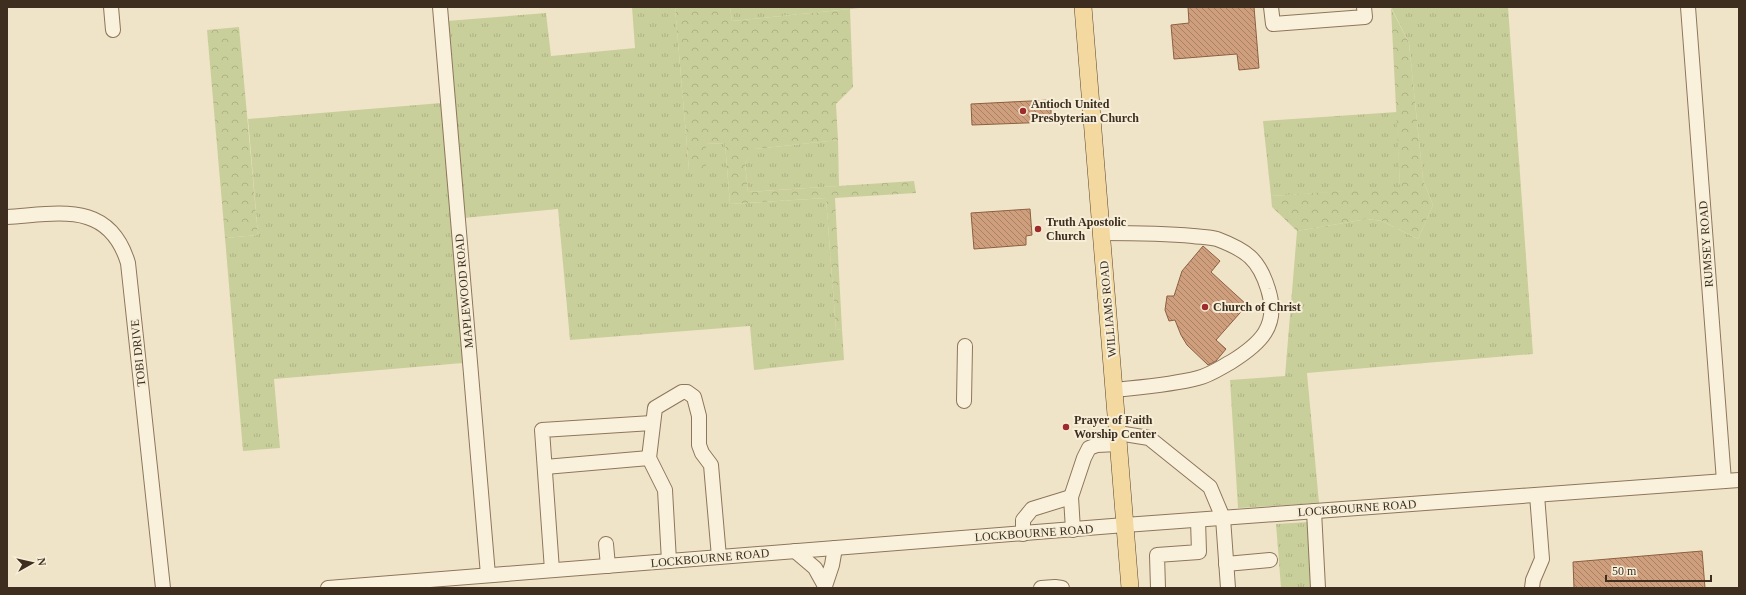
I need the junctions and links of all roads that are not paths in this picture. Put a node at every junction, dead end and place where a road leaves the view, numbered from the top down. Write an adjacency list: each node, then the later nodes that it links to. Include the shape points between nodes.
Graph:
1 (111, 7): 7 (street)
2 (440, 7): 36 (street, MAPLEWOOD ROAD)
3 (1084, 7): 9 (main road, WILLIAMS ROAD)
4 (1271, 7): 6 (street, via 1273,24)
5 (1688, 7): 18 (street, RUMSEY ROAD)
6 (1365, 12)
7 (113, 30)
8 (7, 217): 40 (street, TOBI DRIVE, via 61,213 82,215 104,226 125,252)
9 (1102, 233): 11 (main road, WILLIAMS ROAD); 11 (street, via 1178,234 1215,238 1247,253 1258,264 1271,302 1272,318 1267,332 1259,342 1213,372 1183,381)
10 (965, 346): 12 (street)
11 (1114, 390): 14 (main road, WILLIAMS ROAD)
12 (964, 401)
13 (652, 423): 15 (street); 16 (street, via 542,430); 30 (street, via 655,408 682,392 694,397 699,416 699,445 711,466)
14 (1118, 438): 20 (street, via 1089,448); 22 (street, via 1149,438 1210,487); 24 (main road, WILLIAMS ROAD)
15 (649, 458): 16 (street); 32 (street, via 665,490)
16 (545, 467): 35 (street)
17 (1739, 480): 18 (street, LOCKBOURNE ROAD)
18 (1724, 481): 19 (street, LOCKBOURNE ROAD)
19 (1537, 495): 21 (street, LOCKBOURNE ROAD); 48 (street, via 1542,558)
20 (1071, 498): 25 (street); 26 (street, via 1032,509 1023,520)
21 (1314, 511): 22 (street, LOCKBOURNE ROAD); 47 (street)
22 (1223, 518): 23 (street, LOCKBOURNE ROAD); 33 (street)
23 (1198, 520): 24 (street, LOCKBOURNE ROAD); 45 (street, via 1199,552 1157,555)
24 (1125, 525): 25 (street, LOCKBOURNE ROAD); 44 (main road, WILLIAMS ROAD)
25 (1074, 530): 26 (street, LOCKBOURNE ROAD)
26 (1023, 534): 28 (street, LOCKBOURNE ROAD)
27 (606, 544): 34 (street)
28 (835, 548): 29 (street, LOCKBOURNE ROAD); 39 (street)
29 (795, 551): 30 (street, LOCKBOURNE ROAD); 39 (street, via 815,568)
30 (719, 557): 32 (street, LOCKBOURNE ROAD)
31 (1270, 560): 33 (street)
32 (669, 561): 34 (street, LOCKBOURNE ROAD)
33 (1226, 564): 46 (street)
34 (608, 566): 35 (street, LOCKBOURNE ROAD)
35 (552, 570): 36 (street, LOCKBOURNE ROAD)
36 (488, 575): 37 (street, LOCKBOURNE ROAD)
37 (472, 582): 38 (street, LOCKBOURNE ROAD)
38 (365, 586): 41 (street, LOCKBOURNE ROAD)
39 (825, 587)
40 (163, 588)
41 (328, 588)
42 (1041, 588): 43 (street)
43 (1062, 588)
44 (1130, 588)
45 (1158, 588)
46 (1228, 588)
47 (1318, 588)
48 (1532, 588)

